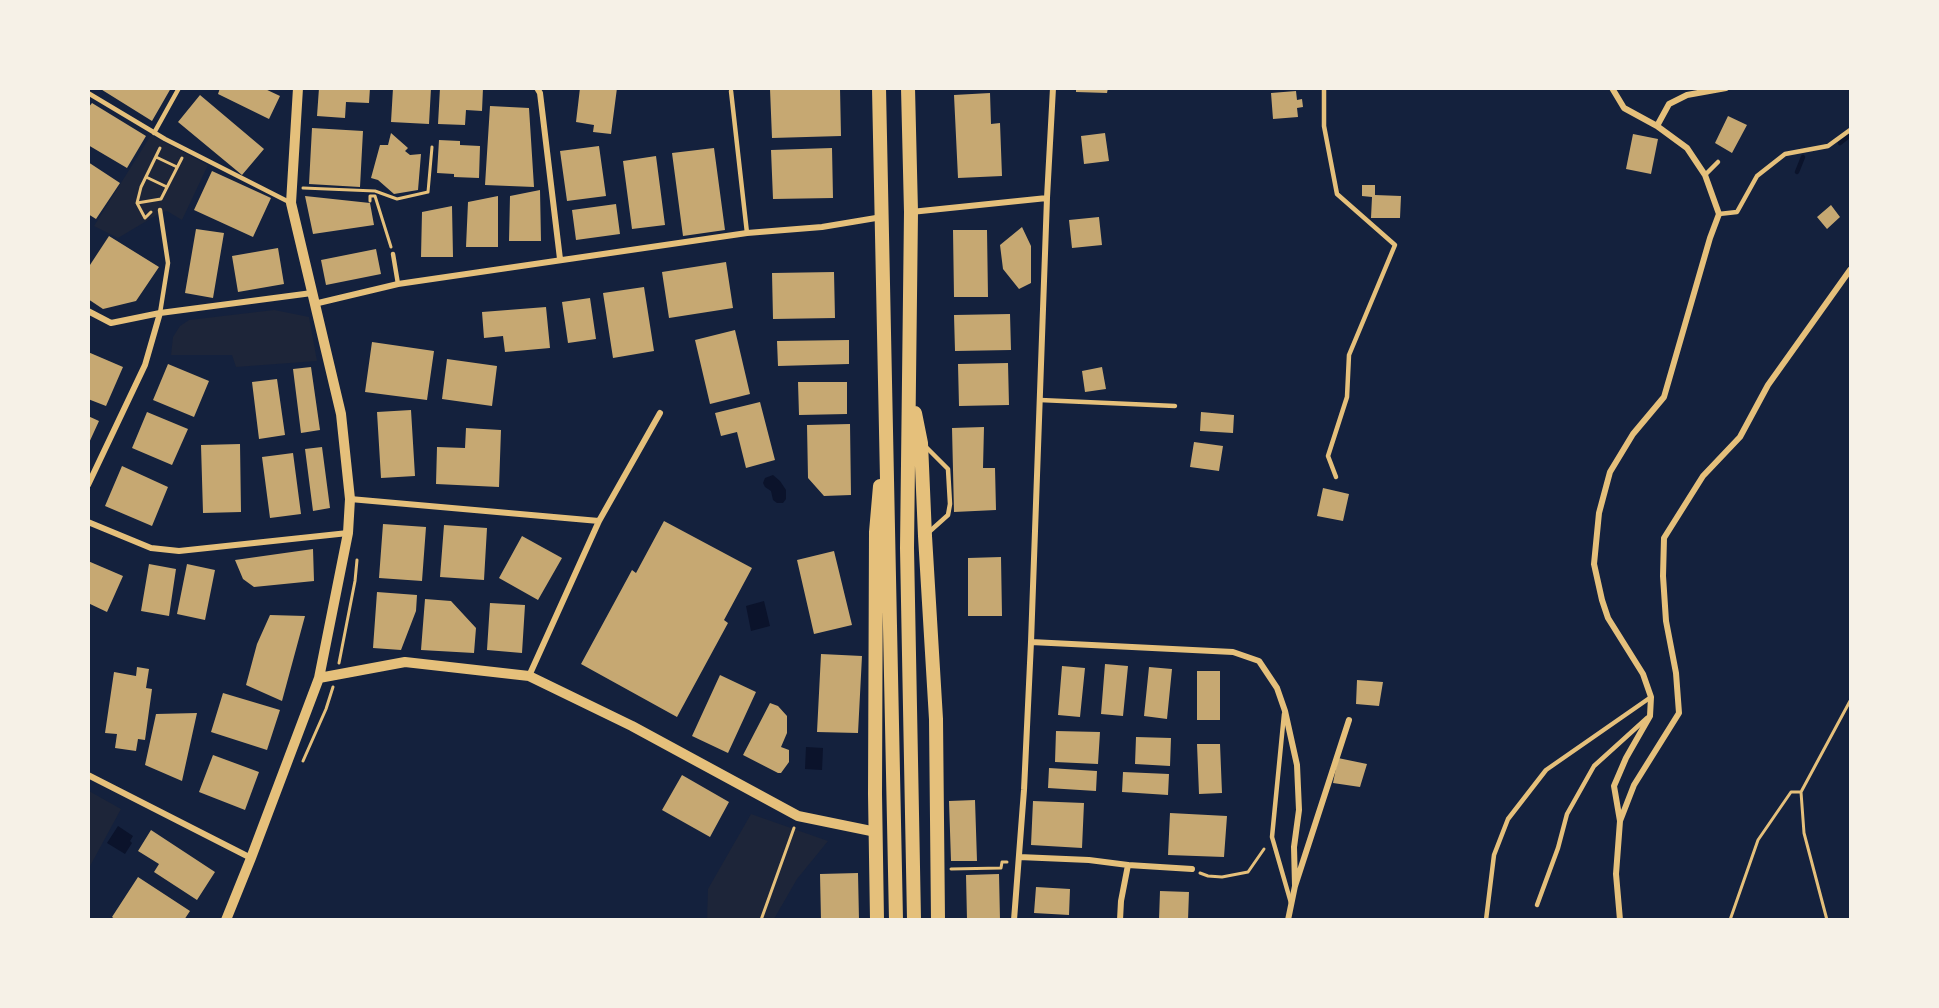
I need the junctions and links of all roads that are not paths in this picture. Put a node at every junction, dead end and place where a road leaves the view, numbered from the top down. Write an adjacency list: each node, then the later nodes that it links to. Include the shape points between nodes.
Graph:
1 (179, 88): 14 (lane)
2 (298, 88): 18 (street)
3 (879, 88): 22 (highway)
4 (909, 88): 20 (highway)
5 (1053, 88): 17 (street)
6 (1324, 88): 38 (lane, via 1324,126 1337,194 1395,245 1349,356 1347,397 1328,456)
7 (1612, 88): 12 (street, via 1623,108)
8 (1726, 88): 12 (street, via 1687,95 1669,104)
9 (537, 89): 25 (street)
10 (731, 91): 23 (lane)
11 (88, 93): 14 (lane)
12 (1657, 126): 16 (street, via 1687,148)
13 (1851, 130): 21 (lane, via 1828,146 1785,154 1757,176 1737,212)
14 (154, 132): 18 (lane)
15 (1719, 162): 16 (lane)
16 (1705, 175): 21 (street)
17 (1047, 198): 20 (street); 32 (street)
18 (291, 203): 28 (street)
19 (159, 210): 30 (lane, via 168,264)
20 (911, 212): 31 (highway)
21 (1719, 214): 48 (street, via 1664,397 1633,434 1610,472 1599,513 1594,564 1602,600 1608,618 1643,674)
22 (882, 217): 23 (street); 35 (highway)
23 (747, 233): 25 (street)
24 (393, 254): 27 (lane)
25 (560, 259): 27 (street)
26 (1851, 270): 53 (street, via 1768,385 1740,437 1703,476 1664,538 1665,621 1676,673 1679,713 1634,785)
27 (398, 284): 28 (street, via 328,302)
28 (313, 299): 30 (street); 40 (street, via 341,414)
29 (88, 311): 30 (street, via 111,323)
30 (160, 313): 37 (street, via 145,365)
31 (910, 386): 36 (highway); 65 (highway, via 907,548)
32 (1040, 399): 33 (lane); 45 (street)
33 (1175, 406)
34 (660, 413): 41 (street)
35 (886, 418): 54 (highway, via 876,532); 64 (highway)
36 (921, 443): 44 (highway); 44 (lane, via 948,469 949,492 948,515)
37 (92, 472): 39 (street)
38 (1336, 477)
39 (88, 485)
40 (350, 499): 41 (street); 43 (street)
41 (600, 521): 46 (street)
42 (88, 522): 43 (street, via 151,548 179,551)
43 (348, 533): 47 (street)
44 (925, 536): 66 (highway, via 936,719)
45 (1031, 642): 49 (street, via 1233,652 1259,661 1277,688); 56 (street)
46 (529, 676): 47 (street, via 405,662); 54 (street, via 632,726 798,816)
47 (319, 678): 55 (street)
48 (1651, 697): 50 (street); 70 (lane, via 1546,770 1509,819 1494,855)
49 (1285, 711): 59 (street, via 1297,765); 60 (lane, via 1272,837)
50 (1650, 716): 53 (street, via 1614,786); 61 (lane, via 1594,766 1567,814)
51 (1349, 720): 59 (street)
52 (88, 775): 55 (street)
53 (1620, 821): 71 (street, via 1616,874)
54 (876, 832): 63 (highway)
55 (251, 858): 62 (street)
56 (1018, 860): 57 (street, via 1089,860); 67 (street)
57 (1128, 865): 58 (street); 68 (street)
58 (1192, 869)
59 (1295, 886): 60 (street)
60 (1291, 903): 69 (street)
61 (1537, 905)
62 (226, 919)
63 (877, 920)
64 (896, 920)
65 (914, 920)
66 (938, 920)
67 (1014, 920)
68 (1120, 920)
69 (1288, 920)
70 (1486, 920)
71 (1620, 920)

